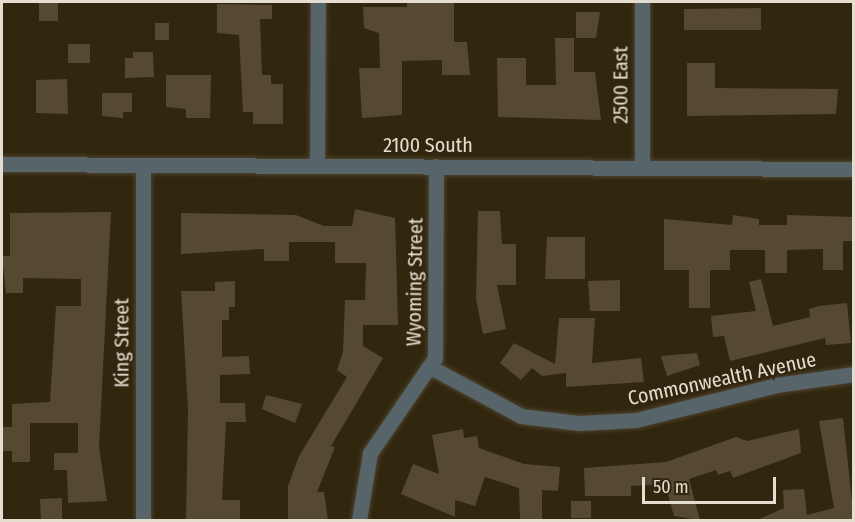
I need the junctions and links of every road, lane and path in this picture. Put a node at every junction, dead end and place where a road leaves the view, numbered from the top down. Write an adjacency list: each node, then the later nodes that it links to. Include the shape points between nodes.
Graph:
1 (318, 2): 5 (street)
2 (642, 2): 7 (street, 2500 East)
3 (2, 164): 4 (street, 2100 South)
4 (144, 165): 5 (street, 2100 South); 11 (street, King Street)
5 (317, 166): 6 (street, 2100 South)
6 (436, 166): 7 (street, 2100 South); 9 (street, Wyoming Street, via 437,338)
7 (642, 168): 8 (street, 2100 South)
8 (854, 169)
9 (432, 368): 10 (street, Commonwealth Avenue, via 521,416 579,423 662,416 776,385); 12 (street, Wyoming Street, via 370,453)
10 (854, 374)
11 (143, 520)
12 (359, 520)

